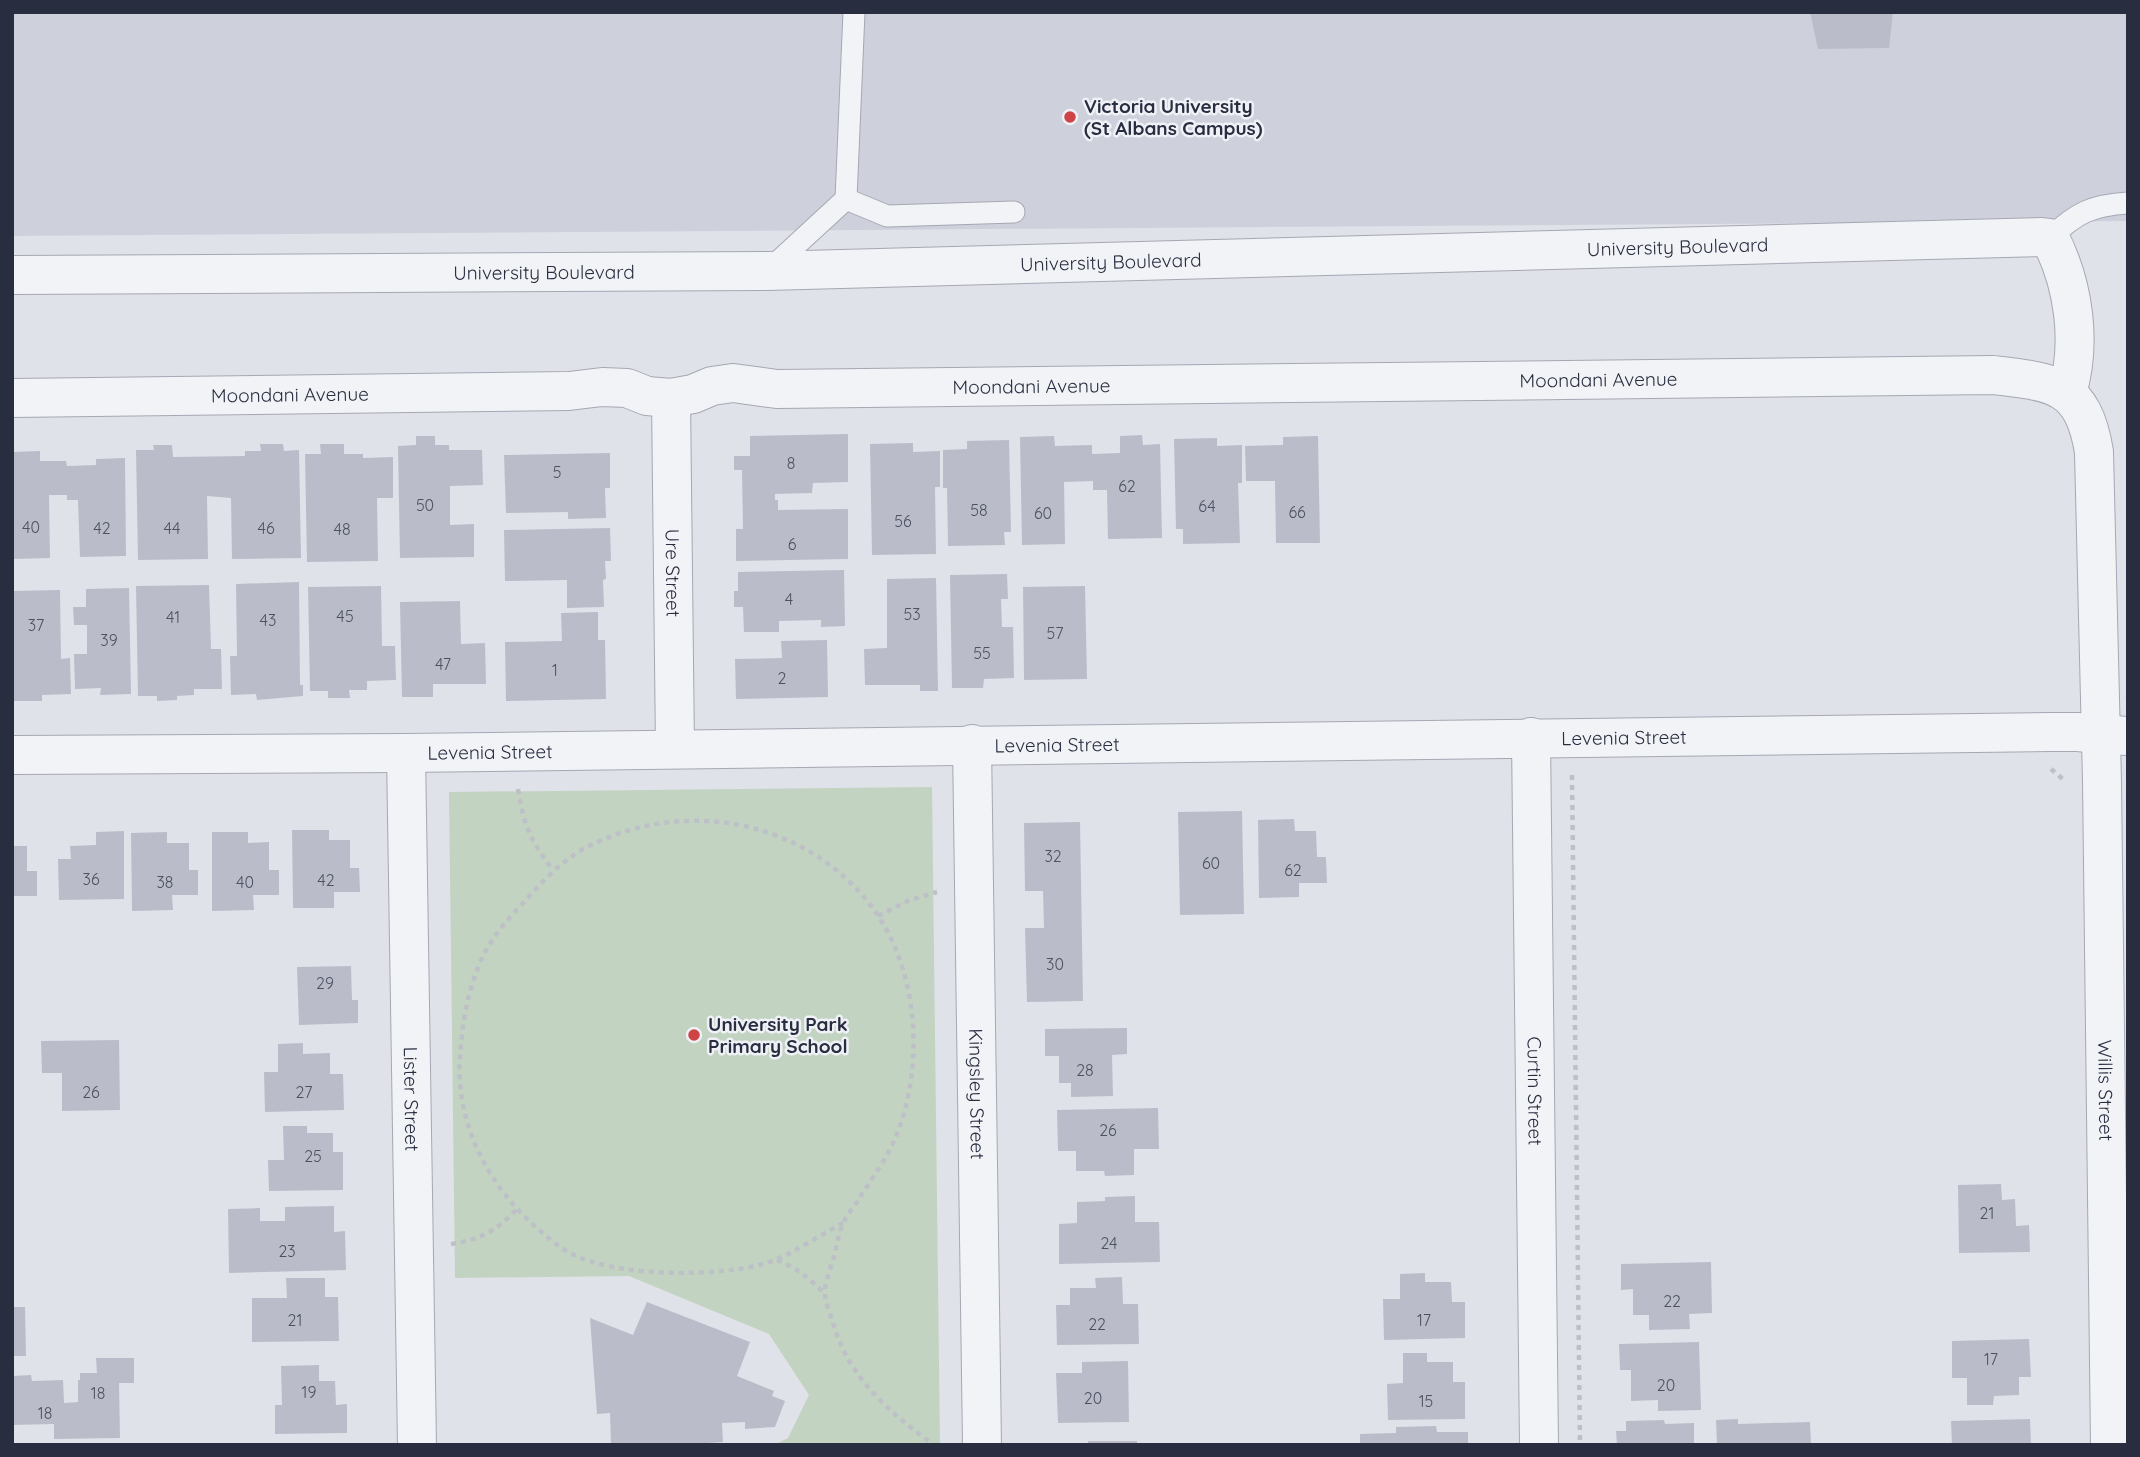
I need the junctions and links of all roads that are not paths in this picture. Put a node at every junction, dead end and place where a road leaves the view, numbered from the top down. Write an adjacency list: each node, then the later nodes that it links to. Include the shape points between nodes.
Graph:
1 (854, 12): 2 (lane)
2 (846, 199): 4 (lane, via 887,216); 6 (lane)
3 (2128, 203): 5 (lane, via 2083,211)
4 (1014, 212)
5 (2050, 238): 6 (street, University Boulevard); 8 (street, via 2074,321 2074,370)
6 (767, 271): 7 (street, University Boulevard)
7 (12, 275)
8 (2067, 393): 10 (street, Moondani Avenue, via 2039,382 1993,375 777,388 733,383 693,394); 11 (street, via 2082,410 2094,453)
9 (12, 398): 10 (street, Moondani Avenue, via 602,387 626,388)
10 (672, 412): 14 (street, Ure Street)
11 (2114, 736): 12 (street, Levenia Street, via 2063,732); 20 (street, Willis Street)
12 (1531, 737): 13 (street, Levenia Street); 19 (street, Curtin Street)
13 (972, 744): 14 (street, Levenia Street); 18 (street, Kingsley Street)
14 (675, 749): 15 (street, Levenia Street)
15 (406, 753): 16 (street, Levenia Street); 17 (street, Lister Street)
16 (12, 755)
17 (417, 1445)
18 (982, 1445)
19 (1539, 1445)
20 (2110, 1445)

